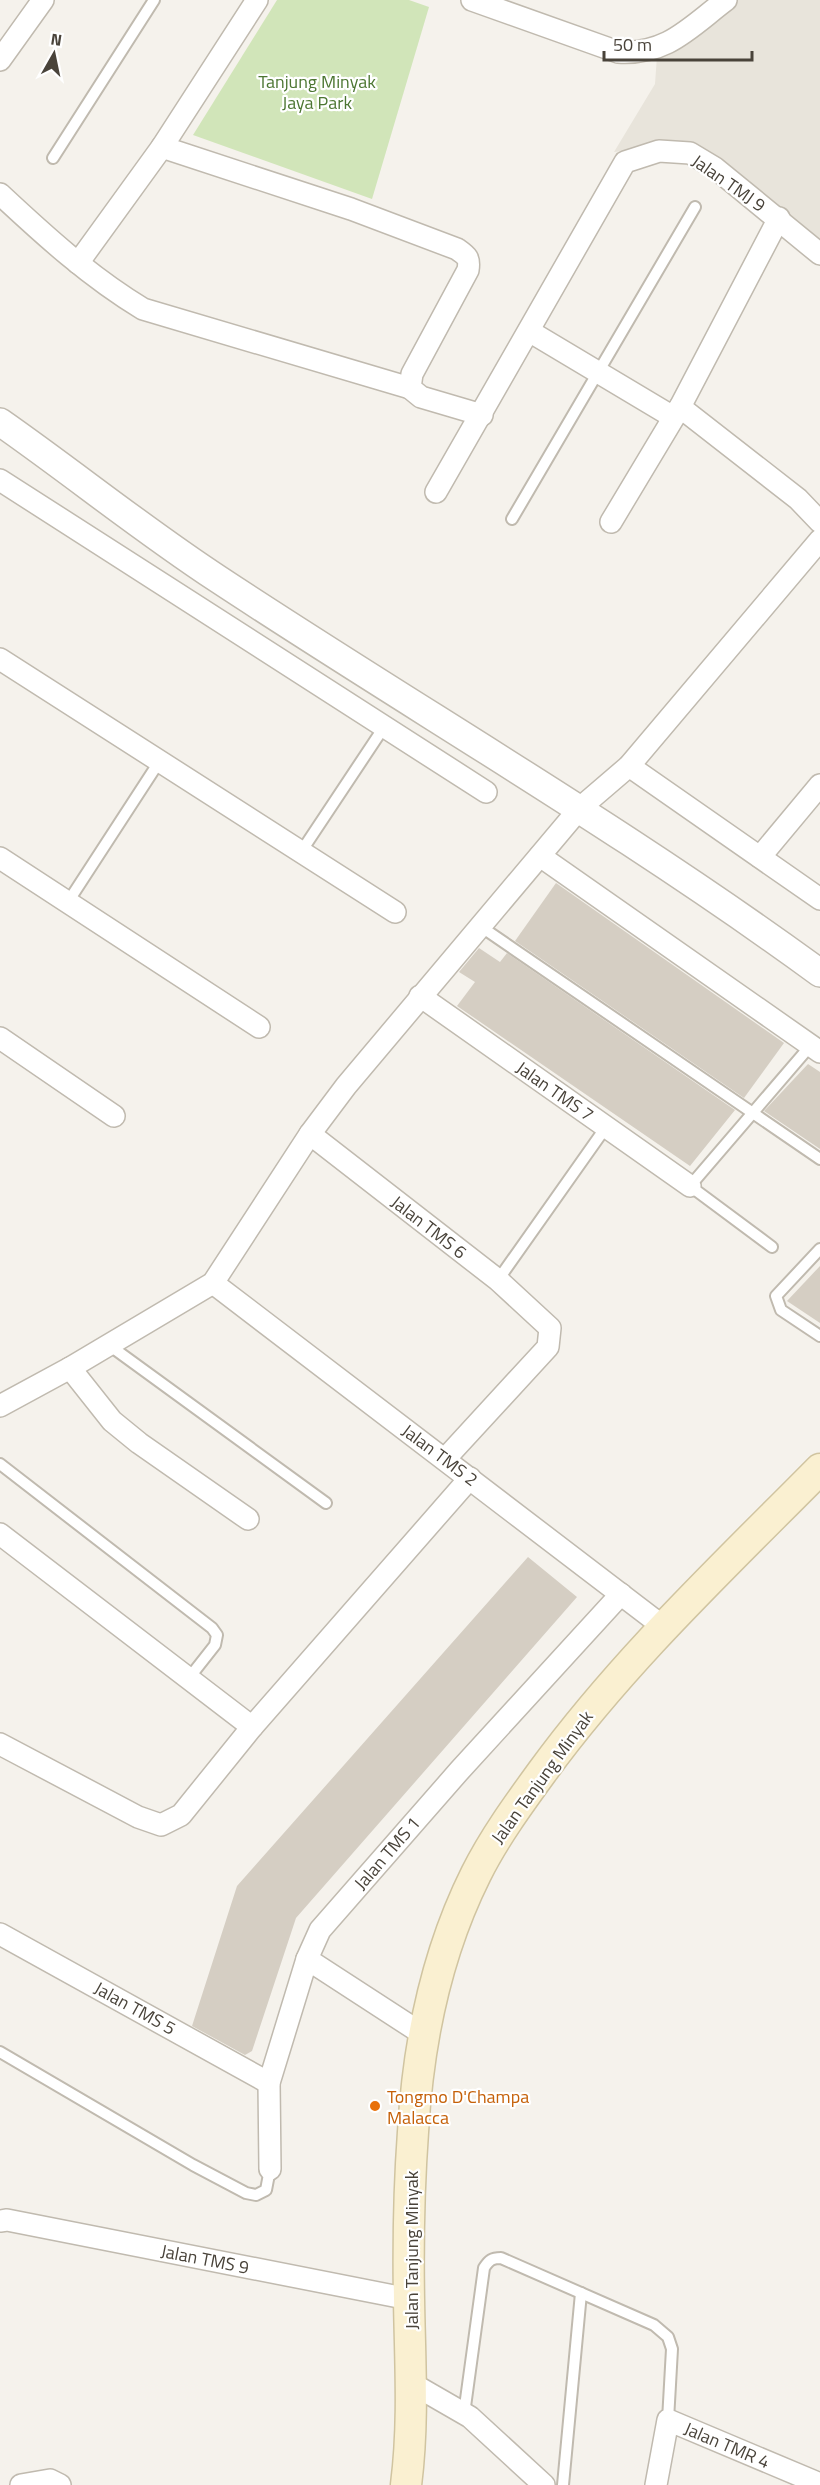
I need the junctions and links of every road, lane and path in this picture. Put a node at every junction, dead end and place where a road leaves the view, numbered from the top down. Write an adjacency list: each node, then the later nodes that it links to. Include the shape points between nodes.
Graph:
1 (43, 0): 6 (street)
2 (154, 0): 9 (lane)
3 (257, 0): 8 (street)
4 (472, 0): 5 (street, via 618,52 639,54 667,45)
5 (726, 0)
6 (7, 37): 7 (street)
7 (0, 60)
8 (162, 147): 14 (street); 17 (street, via 351,209 467,256 468,270 412,374)
9 (53, 158)
10 (0, 194): 14 (street)
11 (694, 207): 16 (lane)
12 (779, 218): 13 (street, Jalan TMJ 9); 15 (street, Jalan TMJ 9, via 690,153 659,152 625,162); 18 (street)
13 (820, 254)
14 (78, 263): 17 (street, via 143,309)
15 (529, 331): 16 (street); 19 (street)
16 (599, 373): 18 (street); 23 (lane)
17 (410, 388): 19 (street, via 421,397)
18 (676, 412): 24 (street); 25 (street, via 798,499)
19 (482, 415): 22 (street)
20 (2, 430): 33 (street, via 215,578)
21 (0, 480): 28 (street)
22 (436, 492)
23 (512, 519)
24 (611, 522)
25 (820, 522)
26 (820, 540): 30 (street)
27 (0, 659): 29 (street)
28 (384, 727): 32 (street); 34 (lane)
29 (159, 762): 34 (street); 39 (lane)
30 (629, 766): 33 (street); 36 (street)
31 (818, 790): 36 (street)
32 (486, 792)
33 (580, 808): 35 (street); 42 (street)
34 (301, 852): 40 (street)
35 (540, 856): 41 (street); 46 (street)
36 (760, 857): 38 (street)
37 (0, 858): 39 (street)
38 (820, 899)
39 (68, 902): 44 (street)
40 (394, 912)
41 (480, 926): 43 (street); 47 (lane)
42 (820, 973)
43 (420, 996): 49 (street, Jalan TMS 7); 50 (street)
44 (260, 1027)
45 (0, 1038): 48 (street)
46 (815, 1049): 47 (lane)
47 (752, 1113): 51 (lane); 52 (lane)
48 (114, 1116)
49 (606, 1127): 52 (street, Jalan TMS 7); 55 (lane)
50 (309, 1134): 55 (street, Jalan TMS 6); 56 (street)
51 (820, 1159)
52 (690, 1186): 53 (lane)
53 (772, 1246)
54 (820, 1249): 57 (lane, via 776,1296 781,1310)
55 (498, 1280): 61 (street, Jalan TMS 6, via 550,1328 548,1347)
56 (213, 1283): 58 (street); 61 (street, Jalan TMS 2)
57 (820, 1336)
58 (109, 1345): 59 (street); 65 (lane)
59 (70, 1368): 60 (street); 66 (street, via 112,1421)
60 (0, 1406)
61 (445, 1459): 64 (street, Jalan TMS 2)
62 (0, 1464): 70 (lane, via 212,1628 217,1635 215,1645)
63 (820, 1469): 69 (main road, Jalan Tanjung Minyak)
64 (470, 1478): 68 (street, Jalan TMS 2); 71 (street)
65 (326, 1503)
66 (248, 1519)
67 (0, 1534): 70 (street)
68 (621, 1594): 69 (street, Jalan TMS 2); 74 (street, Jalan TMS 1, via 320,1930)
69 (665, 1628): 75 (main road, Jalan Tanjung Minyak, via 569,1734 490,1847 449,1939)
70 (189, 1678): 71 (street)
71 (252, 1727): 72 (street, via 181,1815 161,1825 138,1817)
72 (0, 1744)
73 (0, 1934): 77 (street, Jalan TMS 5)
74 (307, 1959): 75 (street); 77 (street, Jalan TMS 1)
75 (424, 2035): 81 (main road, Jalan Tanjung Minyak, via 413,2130)
76 (0, 2052): 78 (lane, via 246,2193 256,2195 266,2190)
77 (269, 2083): 78 (street, Jalan TMS 1)
78 (270, 2169)
79 (0, 2221): 81 (street, Jalan TMS 9)
80 (581, 2293): 83 (lane, via 501,2258 488,2261); 84 (lane, via 654,2325 668,2337 672,2349); 90 (lane)
81 (409, 2299): 82 (main road, Jalan Tanjung Minyak)
82 (411, 2383): 83 (street); 88 (main road, Jalan Tanjung Minyak)
83 (464, 2414): 89 (street)
84 (668, 2420): 85 (street, Jalan TMR 4); 91 (street)
85 (820, 2484)
86 (21, 2485): 87 (street, via 50,2480)
87 (60, 2485)
88 (406, 2485)
89 (544, 2485)
90 (563, 2485)
91 (656, 2485)

